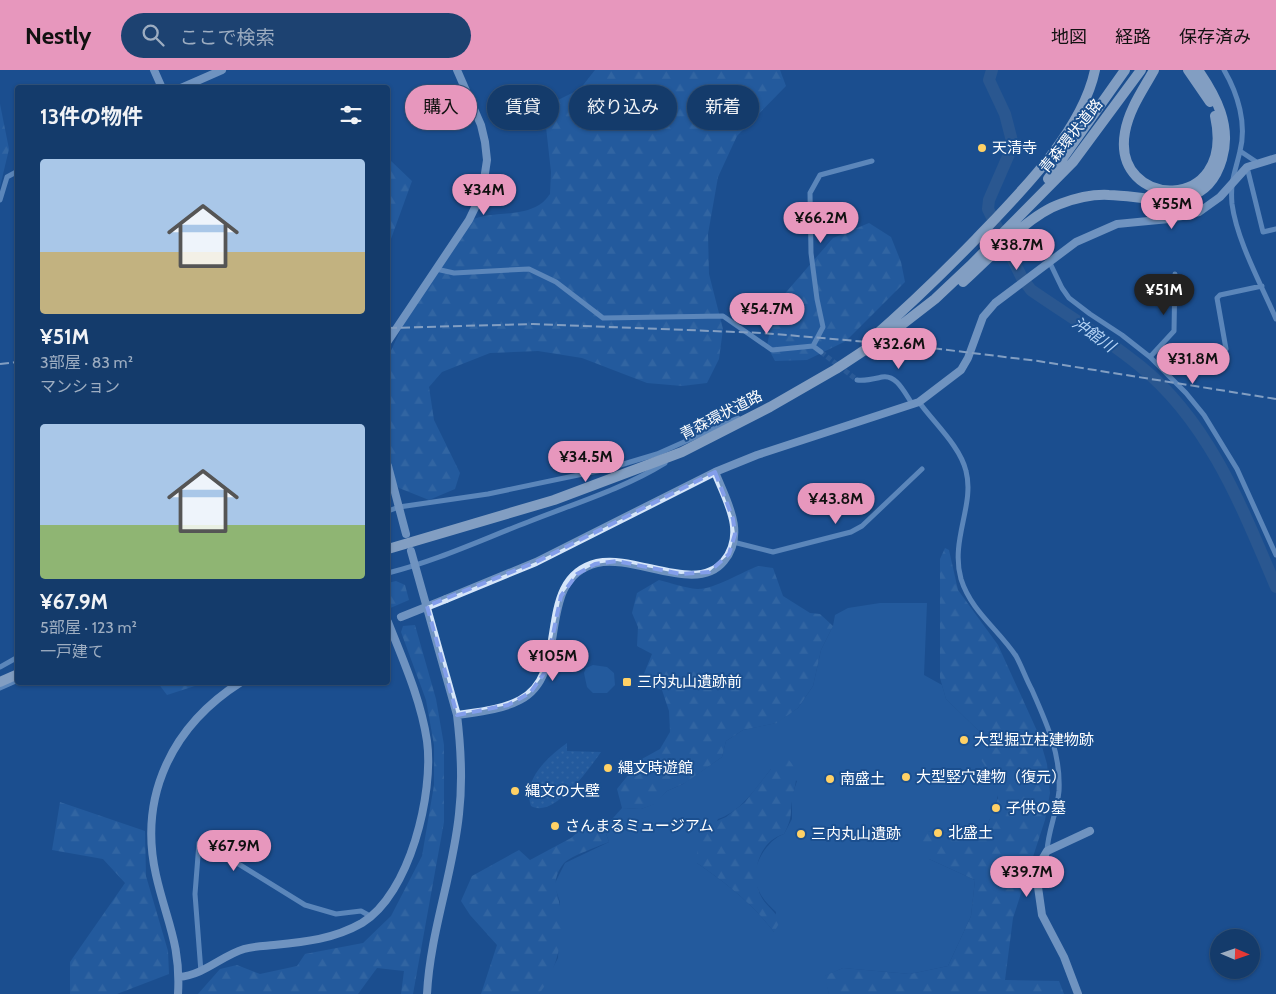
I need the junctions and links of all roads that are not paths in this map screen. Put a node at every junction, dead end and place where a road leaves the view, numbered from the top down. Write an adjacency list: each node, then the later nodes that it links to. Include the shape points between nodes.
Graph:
1 (154, 70): 11 (street)
2 (222, 70): 12 (street)
3 (457, 70): 25 (street, via 481,125 487,160 477,207)
4 (1095, 70): 34 (highway, via 1079,113 1012,202 915,302)
5 (1125, 70): 21 (highway, 青森環状道路)
6 (1141, 70): 21 (highway, 青森環状道路, via 1073,162)
7 (1154, 70): 8 (highway, via 1130,115 1124,147 1135,175 1144,183 1171,192 1185,190 1198,183 1215,159 1218,142 1216,120 1208,97)
8 (1188, 70)
9 (1198, 70): 23 (highway, via 1209,86 1225,128 1218,170 1200,190 1179,200 1165,201 1108,195 1073,199 1045,212)
10 (1224, 70): 13 (street, via 1239,106)
11 (161, 85)
12 (188, 85)
13 (1240, 151): 16 (street); 19 (street)
14 (1276, 158): 16 (street)
15 (872, 161): 30 (street, via 820,175 810,193 812,253 823,327)
16 (1258, 163): 17 (street)
17 (1247, 166): 19 (street); 22 (street, via 1263,232)
18 (15, 173): 20 (street, via 7,177)
19 (1230, 185): 24 (street, via 1211,205 1199,212 1169,220 1116,224 1076,242); 27 (street, via 1240,233)
20 (0, 200)
21 (1018, 218): 23 (highway, 青森環状道路)
22 (1276, 230)
23 (998, 245): 34 (highway, 青森環状道路, via 895,330)
24 (1049, 261): 33 (street, via 1069,298); 36 (street, via 1006,293 983,317 961,370)
25 (436, 269): 29 (street); 30 (street, via 454,273 529,269 556,282 603,318 724,316 772,350)
26 (1175, 274): 33 (street, via 1174,331)
27 (1262, 286): 28 (street); 31 (street, via 1218,298)
28 (1276, 319)
29 (390, 338)
30 (813, 346): 32 (street)
31 (1226, 349)
32 (821, 352)
33 (1150, 357): 48 (street, via 1186,392 1223,443)
34 (836, 370): 37 (highway, 青森環状道路)
35 (858, 380): 36 (street, via 894,379)
36 (916, 404): 40 (street, via 757,455); 62 (street, via 953,447 966,470 967,494 958,549 962,582 978,611 1016,657 1053,740 1059,776 1058,794)
37 (770, 408): 38 (highway, 青森環状道路); 42 (street, via 747,414 657,454 607,469 488,494)
38 (682, 452): 46 (highway, 青森環状道路, via 554,500); 49 (street, via 651,471 588,499)
39 (922, 469): 45 (street, via 862,526 851,532 773,552)
40 (715, 472): 45 (street, via 733,519); 51 (street, bridge, via 536,562)
41 (390, 473): 42 (street)
42 (399, 507): 43 (street); 44 (street)
43 (390, 510)
44 (406, 534)
45 (733, 542): 60 (street, via 724,562 702,574 681,574 617,561 585,568 568,584 562,596 548,664 539,684 520,700 508,705)
46 (390, 548)
47 (411, 551): 49 (street)
48 (1276, 555)
49 (415, 566): 50 (street); 60 (street)
50 (390, 572)
51 (390, 621)
52 (390, 627): 63 (street, via 422,714 427,769 408,866 396,889)
53 (15, 659): 54 (street)
54 (0, 667)
55 (15, 675): 57 (highway)
56 (15, 681): 59 (street)
57 (0, 682)
58 (237, 685): 65 (street, via 196,718 169,758 156,789 152,817 153,858 174,935)
59 (0, 688)
60 (457, 715): 67 (street, via 461,752 459,815 431,957)
61 (1090, 831): 62 (street)
62 (1046, 851): 68 (street, via 1039,870 1038,901)
63 (370, 916): 64 (street, via 342,932 319,940 246,948); 64 (street, via 361,911 336,914 305,905 203,842 199,843 195,894)
64 (202, 972): 65 (street)
65 (179, 977): 66 (street)
66 (178, 994)
67 (427, 994)
68 (1078, 994)

